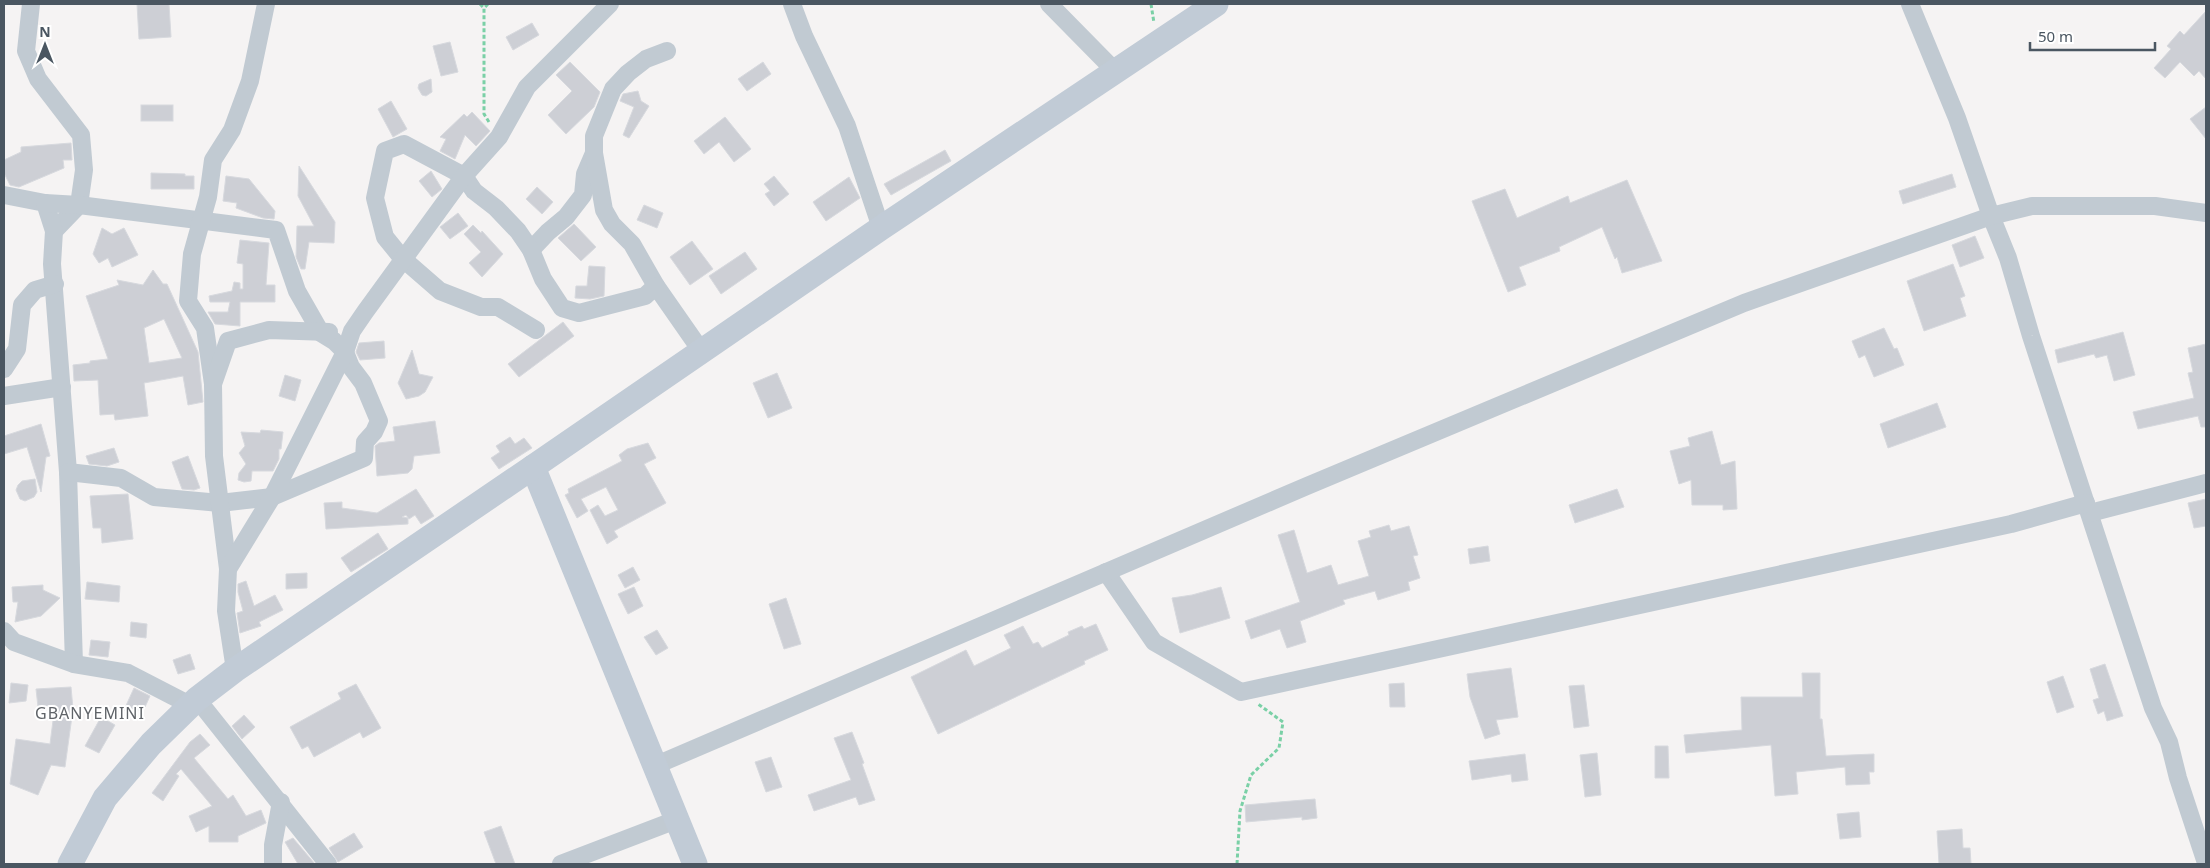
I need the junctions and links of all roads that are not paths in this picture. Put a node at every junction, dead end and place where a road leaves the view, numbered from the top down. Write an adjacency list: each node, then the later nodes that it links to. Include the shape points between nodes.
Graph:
1 (31, 4): 14 (street, via 26,51 38,79 81,135 84,170)
2 (266, 4): 17 (street, via 250,81 232,130 213,160)
3 (610, 4): 11 (street, via 527,88 499,137)
4 (792, 4): 18 (street, via 847,126)
5 (1049, 4): 9 (street)
6 (1216, 4): 9 (main road)
7 (1910, 4): 16 (street, via 1957,118)
8 (667, 51): 10 (street, via 646,59 613,89 594,136)
9 (1115, 71): 18 (main road)
10 (594, 153): 20 (street, via 585,174 583,195 566,217); 23 (street, via 604,210 612,224 632,244)
11 (464, 176): 20 (street, via 474,191 518,231); 21 (street); 21 (street, via 404,144 385,151 376,198 385,237)
12 (4, 194): 13 (street)
13 (45, 204): 14 (street); 19 (street)
14 (79, 205): 17 (street); 19 (street)
15 (2206, 213): 16 (street, via 2155,206 2032,206)
16 (1991, 216): 38 (street, via 2008,258); 40 (street, via 1744,303)
17 (201, 220): 26 (street, via 276,230 298,291); 30 (street, via 192,254 188,301 205,328)
18 (881, 228): 28 (main road)
19 (54, 231): 22 (street, via 52,264)
20 (531, 250): 23 (street, via 543,279 562,308 578,313 644,296)
21 (402, 258): 24 (street, via 440,291 481,307 498,307); 25 (street)
22 (55, 284): 29 (street, via 35,290 22,305 17,349); 31 (street)
23 (656, 286): 28 (street)
24 (536, 330)
25 (352, 331): 26 (street); 27 (street)
26 (320, 333): 27 (street); 30 (street, via 269,330 228,341)
27 (345, 352): 36 (street); 36 (street, via 379,421 364,442 364,458)
28 (702, 352): 33 (main road)
29 (4, 369)
30 (213, 384): 37 (street, via 214,456)
31 (62, 388): 32 (street); 34 (street)
32 (4, 396)
33 (534, 468): 43 (main road); 45 (main road)
34 (68, 472): 37 (street, via 121,478 154,497); 42 (street)
35 (2206, 484): 38 (street)
36 (272, 497): 37 (street); 39 (street)
37 (220, 503): 39 (street)
38 (2088, 508): 40 (street, via 1241,692 1154,642); 53 (street, via 2153,708 2169,742)
39 (228, 569): 43 (street, via 226,611)
40 (1106, 572): 45 (street)
41 (7, 638): 42 (street)
42 (74, 664): 44 (street, via 128,673)
43 (234, 670): 44 (main road)
44 (193, 702): 46 (street); 48 (main road, via 104,798)
45 (654, 766): 47 (main road)
46 (281, 802): 49 (street); 50 (street)
47 (676, 820): 51 (street); 52 (main road)
48 (70, 864)
49 (273, 864)
50 (328, 864)
51 (561, 864)
52 (695, 864)
53 (2206, 864)

